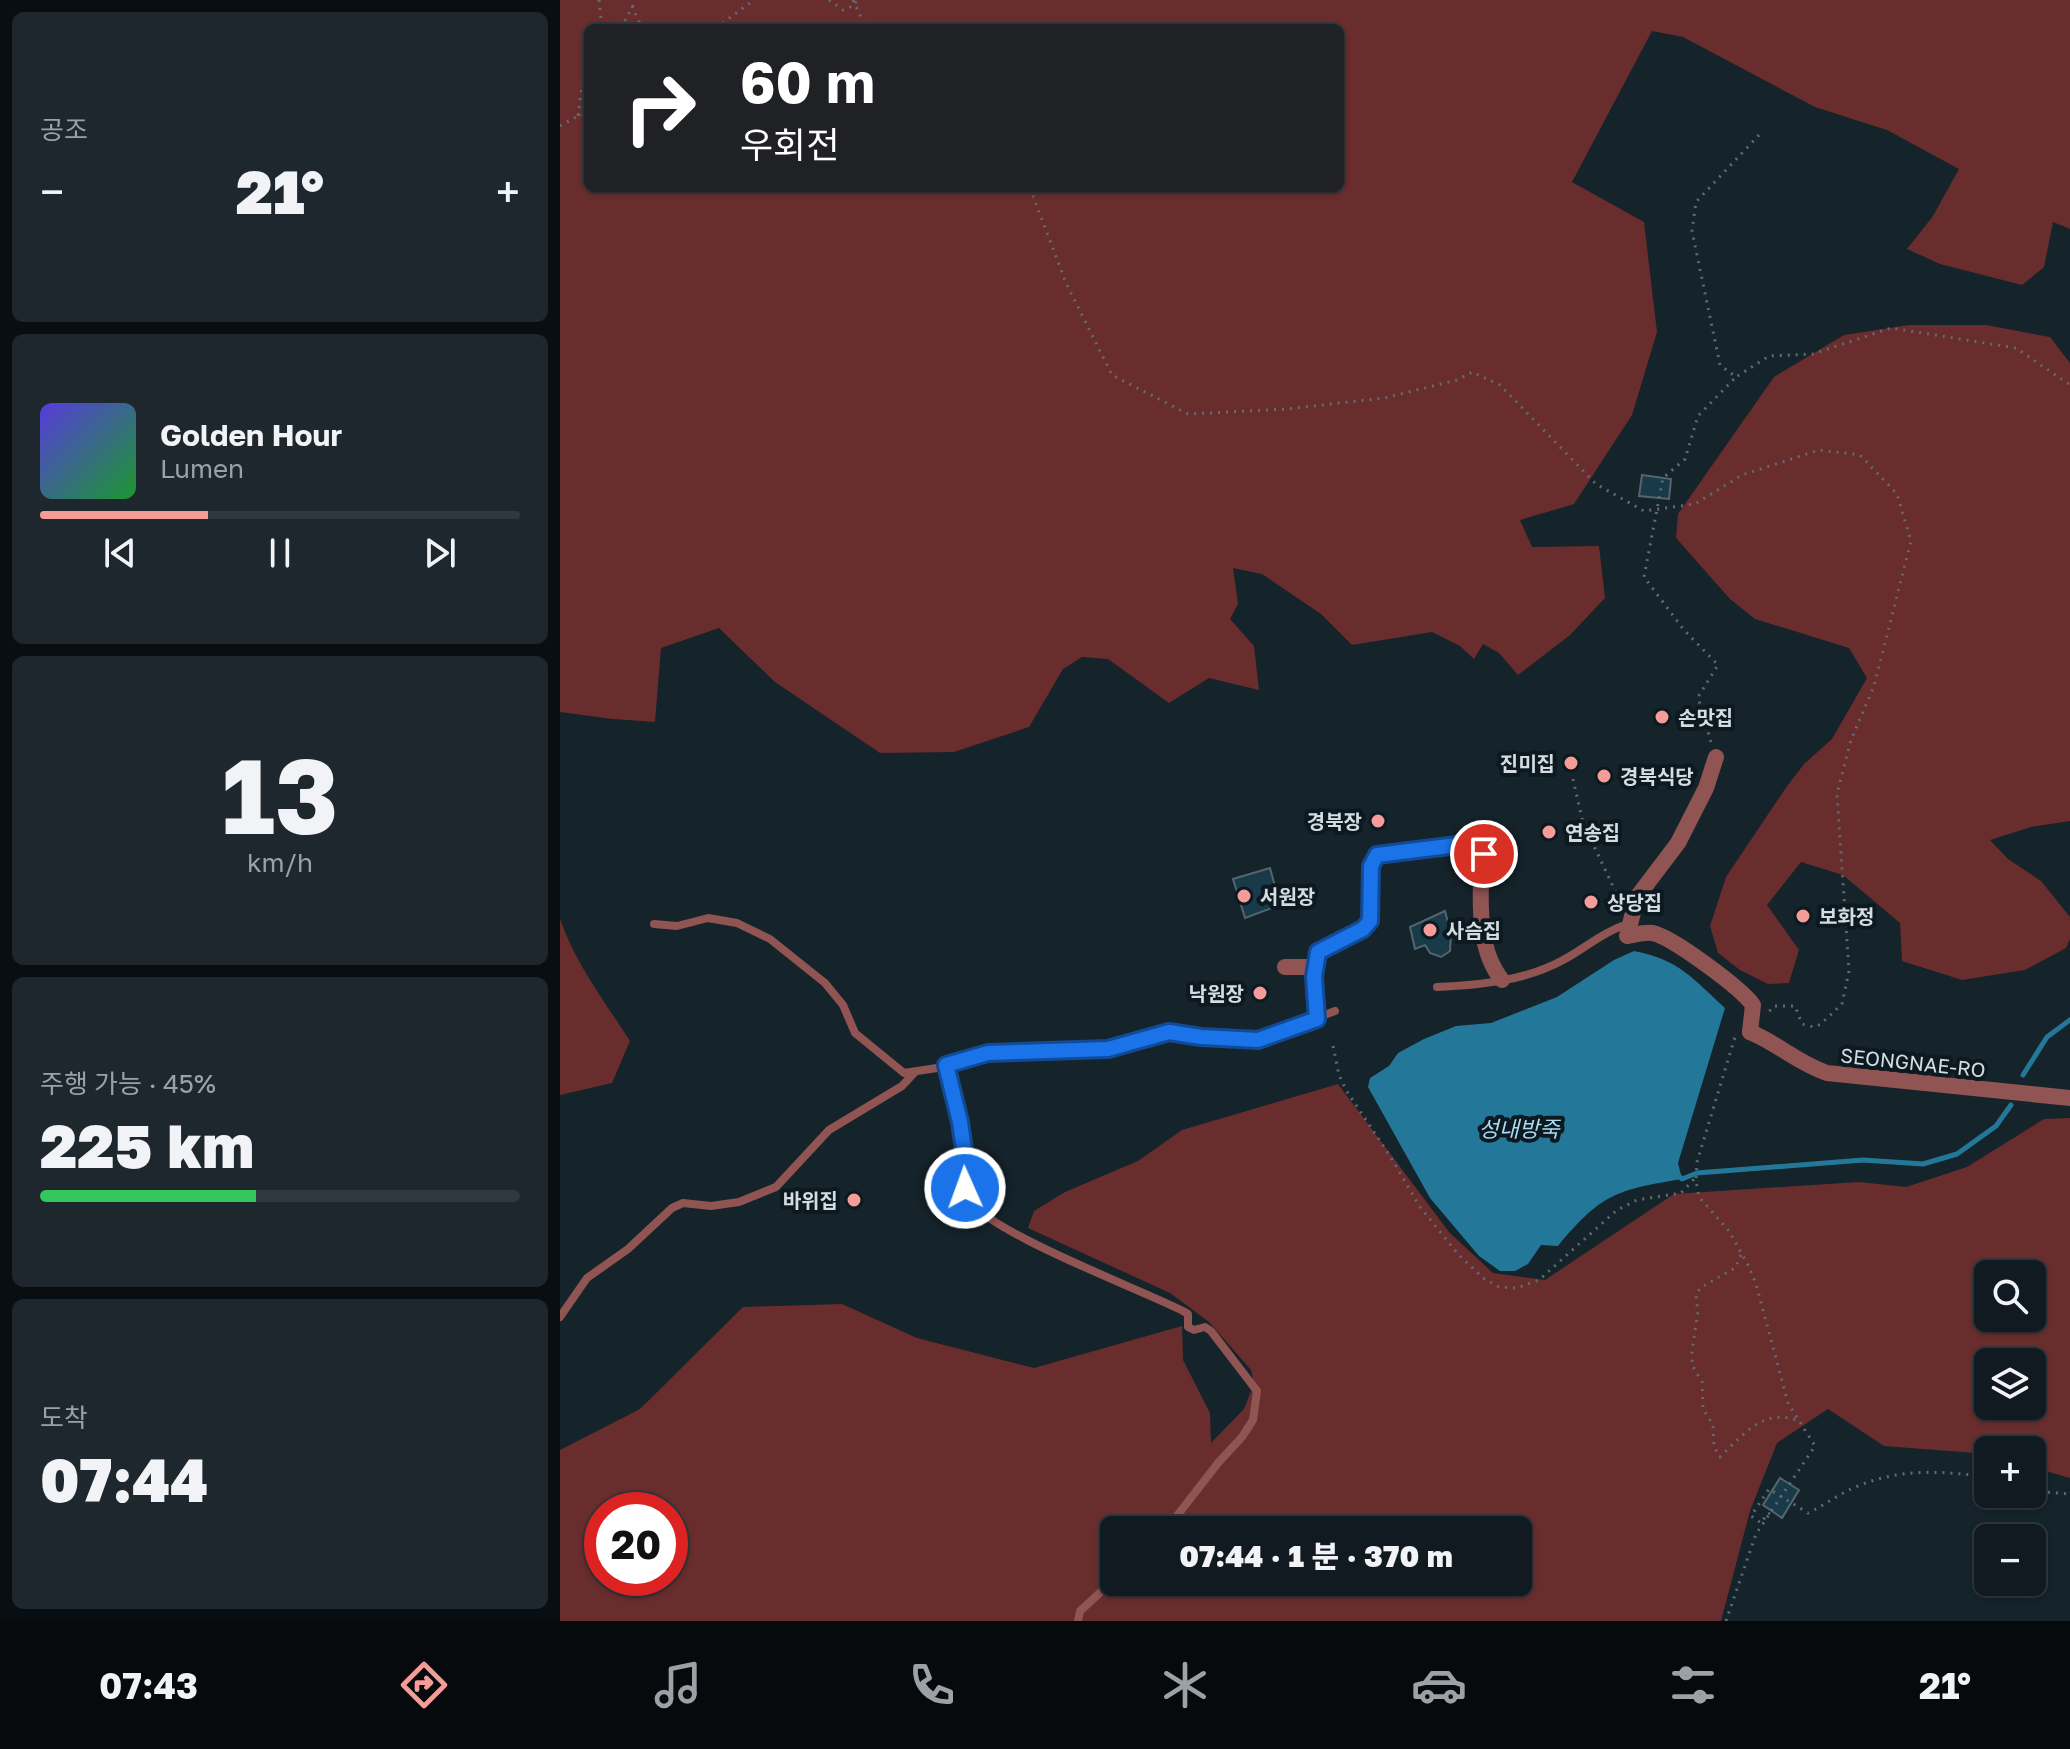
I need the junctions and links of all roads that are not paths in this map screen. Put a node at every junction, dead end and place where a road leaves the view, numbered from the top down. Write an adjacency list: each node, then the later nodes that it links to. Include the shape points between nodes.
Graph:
1 (1716, 757): 3 (street, via 1678,843 1637,897)
2 (654, 924): 11 (lane, via 677,926 708,918 737,923 770,939 835,993 855,1033 904,1073)
3 (1627, 936): 6 (lane, via 1622,926 1565,959); 12 (street, SEONGNAE-RO, via 1652,933 1695,957 1753,1005 1743,1033 1774,1042 1784,1053 1827,1073)
4 (1285, 967): 5 (street)
5 (1314, 967): 6 (street, via 1318,952 1370,921 1371,866 1377,855 1473,843 1484,854 1486,950); 9 (street)
6 (1502, 980): 7 (lane)
7 (1437, 987)
8 (1335, 1011): 9 (lane)
9 (1317, 1019): 10 (lane, via 1258,1040 1169,1032 1108,1049 988,1053)
10 (946, 1065): 11 (lane); 14 (lane, via 960,1122 965,1188 974,1208 1053,1253 1188,1314 1188,1327 1211,1331 1257,1391 1253,1420)
11 (915, 1072): 13 (lane, via 902,1086 829,1130 776,1187 739,1202 672,1208 587,1278)
12 (2070, 1098)
13 (560, 1317)
14 (1177, 1516)
15 (1100, 1593): 16 (lane, via 1080,1611)
16 (1078, 1621)

